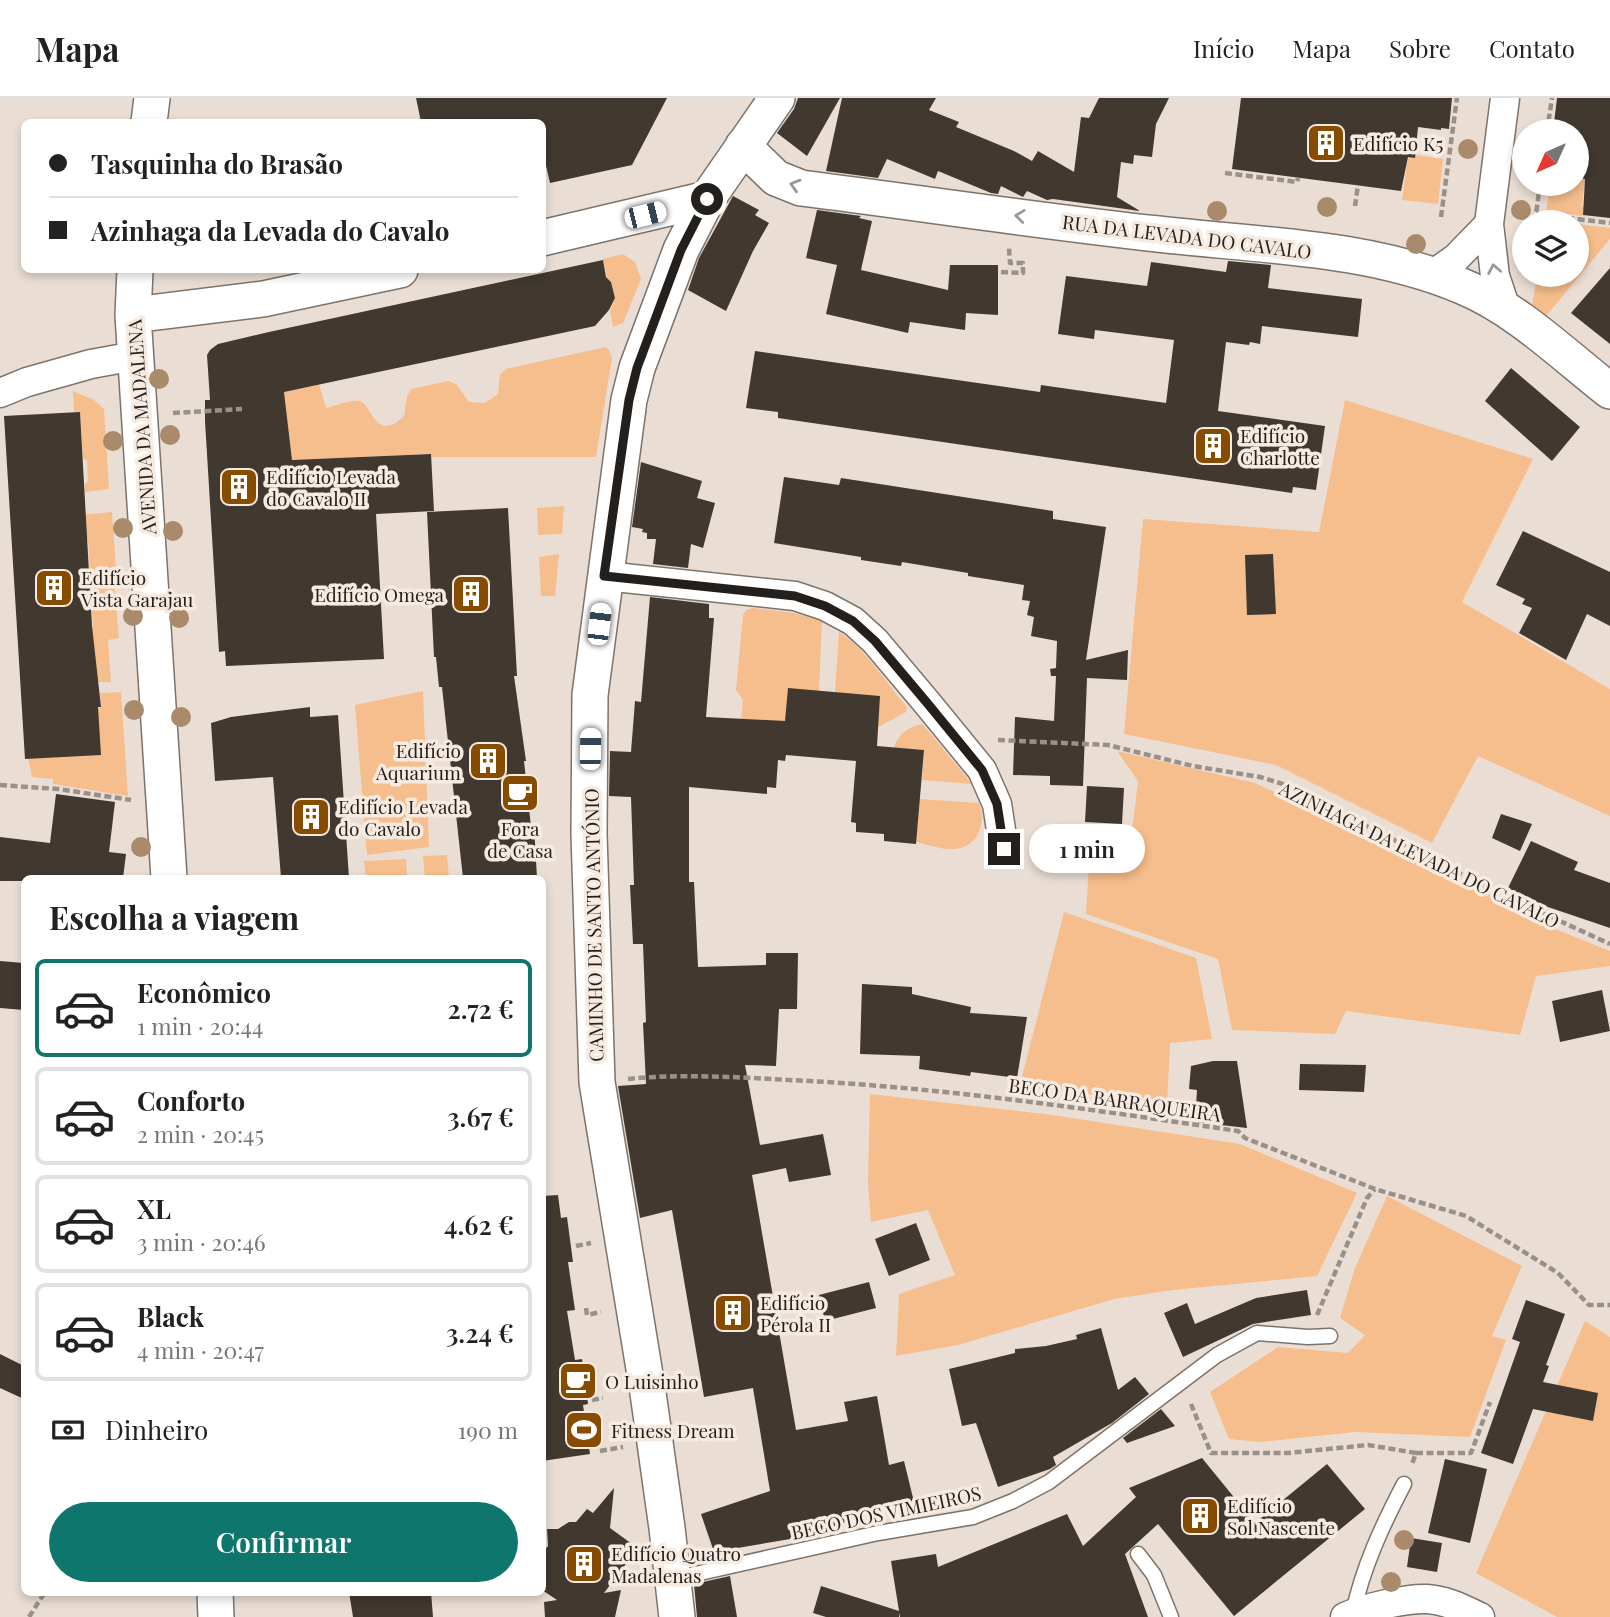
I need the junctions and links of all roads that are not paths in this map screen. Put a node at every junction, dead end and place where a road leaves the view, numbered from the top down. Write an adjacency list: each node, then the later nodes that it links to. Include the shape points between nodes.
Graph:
1 (152, 98): 4 (street)
2 (777, 98): 5 (street, CAMINHO DE SANTO ANTÓNIO)
3 (1505, 98): 7 (street)
4 (149, 119)
5 (743, 146): 6 (street, CAMINHO DE SANTO ANTÓNIO); 11 (street, RUA DA LEVADA DO CAVALO, one-way to 5, via 1382,260 802,188 776,178)
6 (707, 199): 8 (street); 17 (street, CAMINHO DE SANTO ANTÓNIO, via 681,250 637,368)
7 (1489, 224): 11 (street); 12 (street, one-way to 7, via 1495,276)
8 (546, 237)
9 (135, 273): 13 (street, AVENIDA DA MADALENA)
10 (386, 273): 13 (street, via 263,299)
11 (1432, 275): 12 (street, RUA DA LEVADA DO CAVALO, via 1467,288)
12 (1507, 312): 15 (street, RUA DA LEVADA DO CAVALO)
13 (133, 315): 14 (street, AVENIDA DA MADALENA)
14 (135, 356): 16 (street, via 91,364); 19 (street, AVENIDA DA MADALENA)
15 (1610, 391)
16 (0, 393)
17 (604, 576): 18 (street, via 795,596 853,621 875,641 982,770 997,804); 23 (street, CAMINHO DE SANTO ANTÓNIO, via 590,695 589,834 597,1082)
18 (1004, 849)
19 (169, 875)
20 (1330, 1336): 23 (lane, BECO DOS VIMIEIROS, via 1257,1333 1217,1354 1049,1482 973,1517 878,1533)
21 (1404, 1484): 25 (lane, via 1378,1534)
22 (1138, 1554): 28 (lane, via 1154,1575)
23 (673, 1579): 27 (street, CAMINHO DE SANTO ANTÓNIO)
24 (215, 1596): 26 (street)
25 (1349, 1615): 29 (street, via 1426,1599)
26 (216, 1617)
27 (677, 1617)
28 (1171, 1617)
29 (1480, 1617)

